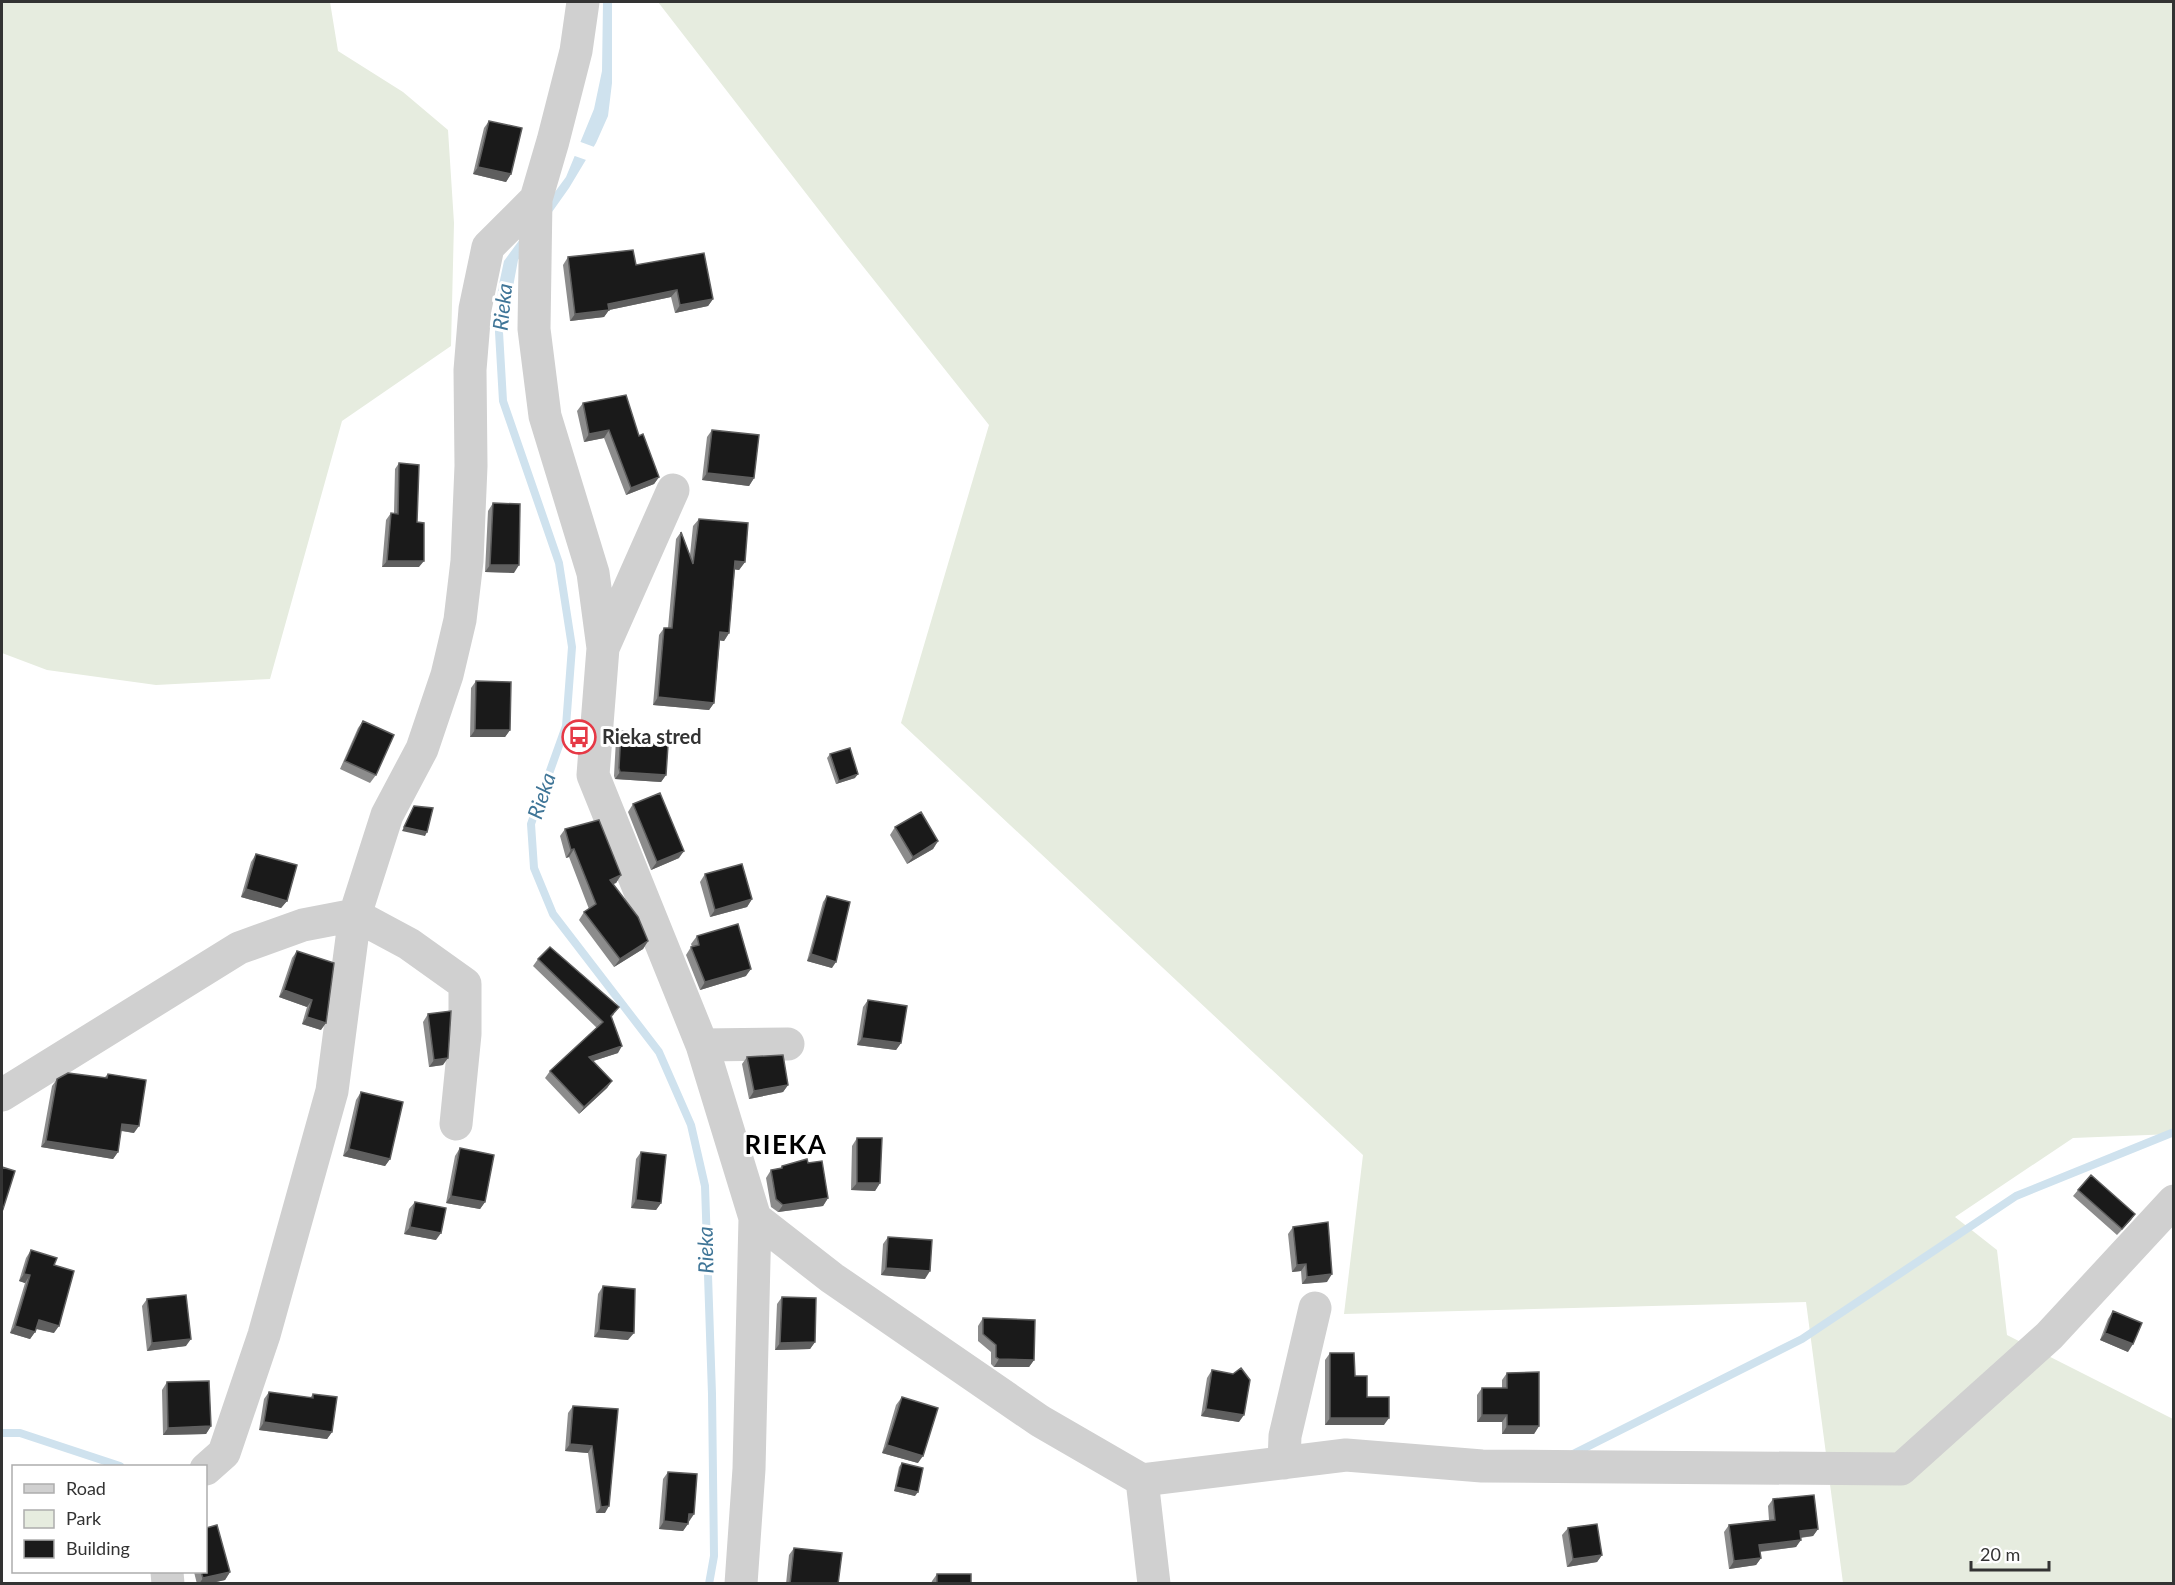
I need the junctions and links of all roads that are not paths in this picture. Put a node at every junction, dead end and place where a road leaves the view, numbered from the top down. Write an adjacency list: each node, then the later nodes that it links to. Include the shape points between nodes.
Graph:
1 (583, 2): 2 (street, via 576,51)
2 (536, 202): 4 (street, via 534,328 545,416 593,573); 5 (street, via 488,247 475,309 471,360 467,561 460,620 447,675 422,749 387,815)
3 (673, 490): 4 (street)
4 (603, 648): 7 (street, via 593,776)
5 (355, 915): 8 (street, via 303,925 239,948); 9 (street, via 409,944 465,984 465,1034); 14 (street, via 332,1090 264,1335 224,1453)
6 (788, 1044): 7 (street)
7 (702, 1045): 11 (street)
8 (2, 1095)
9 (456, 1124)
10 (2174, 1201): 13 (street, via 2049,1336 1901,1469 1482,1466 1346,1455)
11 (755, 1218): 15 (street, via 832,1278 1040,1421); 16 (street, via 749,1468)
12 (1315, 1308): 13 (street, via 1285,1436)
13 (1284, 1462): 15 (street)
14 (207, 1468)
15 (1142, 1480): 17 (street)
16 (741, 1584)
17 (1154, 1584)

